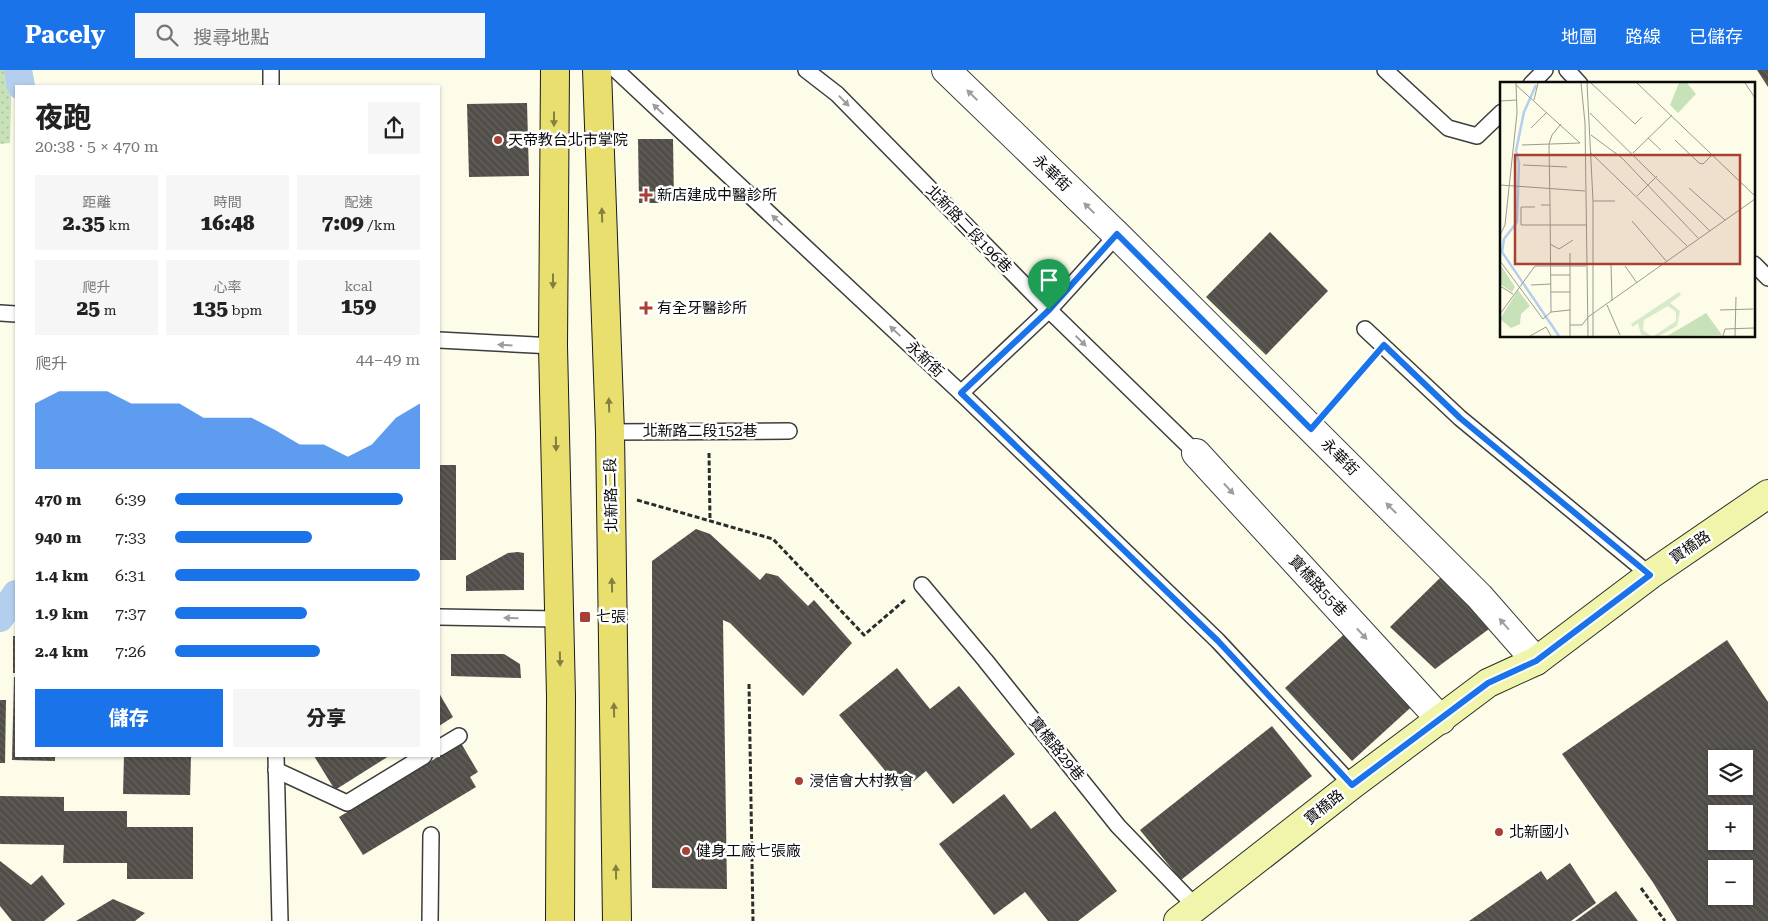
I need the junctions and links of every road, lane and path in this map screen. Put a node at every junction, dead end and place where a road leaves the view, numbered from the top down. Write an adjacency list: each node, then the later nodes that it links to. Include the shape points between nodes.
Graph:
1 (271, 70): 12 (lane)
2 (555, 70): 21 (main road, one-way to 21)
3 (597, 70): 26 (main road, 北新路二段, one-way to 3)
4 (616, 70): 22 (lane, 永新街, one-way to 4)
5 (806, 70): 17 (lane, 北新路二段196巷, one-way to 17, via 837,94)
6 (946, 70): 14 (street, 永華街, one-way to 6)
7 (1385, 70): 13 (lane, via 1448,128 1477,136)
8 (1545, 70): 10 (lane)
9 (1567, 70): 11 (lane)
10 (1533, 82)
11 (1578, 82)
12 (271, 85)
13 (1500, 114)
14 (1117, 234): 17 (lane); 23 (street, 永華街)
15 (1756, 266): 16 (lane)
16 (1768, 278)
17 (1049, 310): 22 (lane); 27 (lane, 北新路二段196巷, one-way to 27)
18 (1365, 329): 20 (lane)
19 (440, 340): 21 (lane, one-way to 19)
20 (1384, 345): 23 (path); 31 (lane, via 1460,418)
21 (553, 346): 34 (main road, one-way to 34)
22 (961, 393): 42 (lane, 永新街, via 1218,641)
23 (1311, 429): 35 (street, 永華街, one-way to 23, via 1479,596)
24 (709, 430): 25 (lane, 北新路二段152巷); 26 (lane, 北新路二段152巷); 30 (path)
25 (789, 431)
26 (610, 432): 28 (main road, 北新路二段)
27 (1196, 453): 37 (street, 寶橋路55巷, one-way to 37)
28 (610, 491): 30 (path); 49 (main road, 北新路二段, one-way to 28)
29 (1768, 494): 31 (street, 寶橋路)
30 (710, 520): 32 (path, via 773,539 864,635)
31 (1650, 575): 35 (street, 寶橋路)
32 (922, 584): 45 (lane, 寶橋路29巷)
33 (440, 617): 34 (lane, one-way to 33)
34 (560, 619): 48 (main road, one-way to 48)
35 (1536, 661): 37 (street, 寶橋路, via 1488,683)
36 (749, 684): 50 (path)
37 (1441, 720): 42 (street, 寶橋路)
38 (459, 736): 39 (lane)
39 (440, 747)
40 (422, 757): 41 (lane, via 347,803)
41 (276, 763): 46 (lane)
42 (1352, 785): 45 (street, 寶橋路)
43 (431, 835): 47 (lane)
44 (1640, 888): 51 (path)
45 (1188, 914)
46 (280, 921)
47 (430, 921)
48 (560, 921)
49 (617, 921)
50 (753, 921)
51 (1665, 921)

